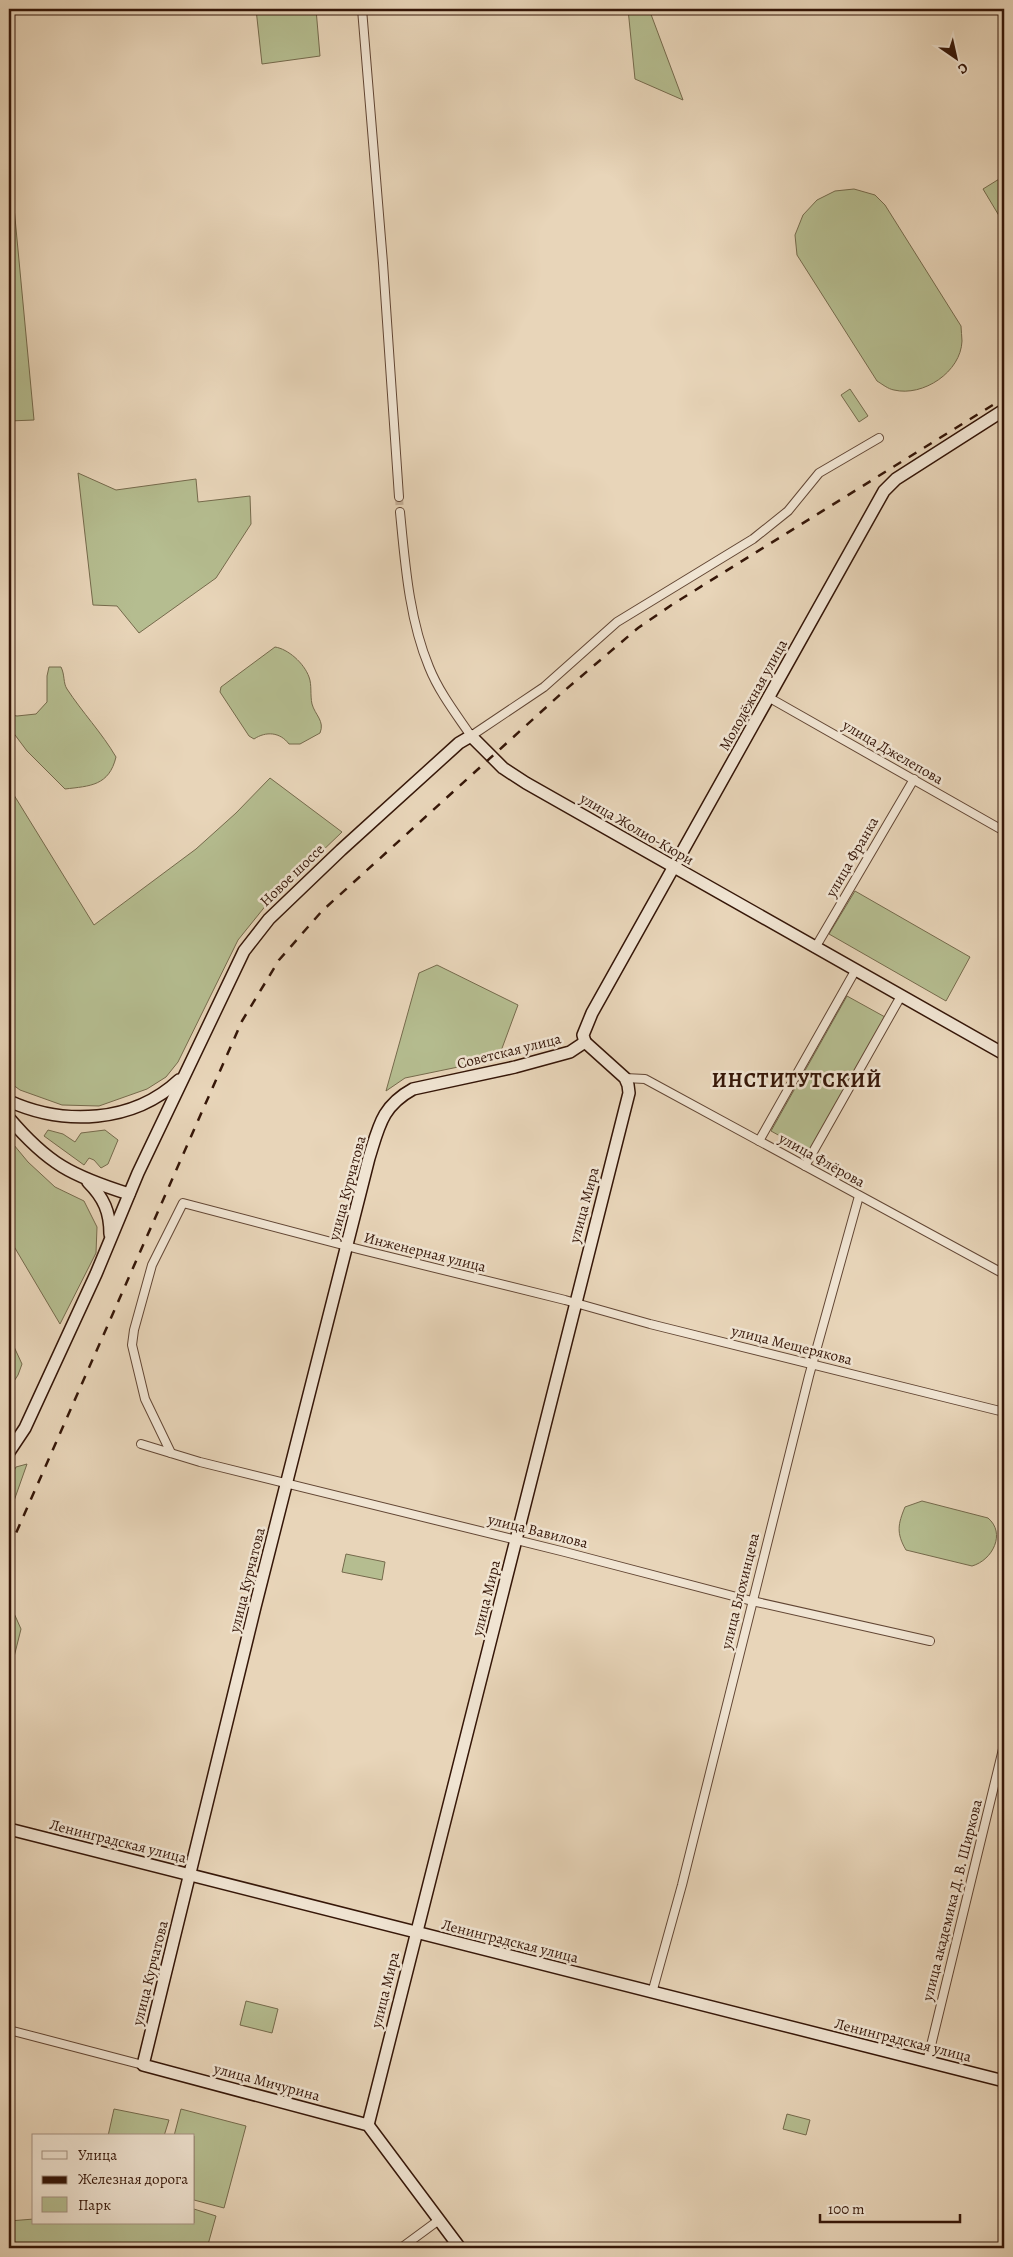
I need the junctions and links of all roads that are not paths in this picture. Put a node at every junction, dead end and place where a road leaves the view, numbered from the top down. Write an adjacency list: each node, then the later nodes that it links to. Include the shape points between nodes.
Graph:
1 (362, 9): 4 (street)
2 (1004, 410): 6 (main road, Молодёжная улица, via 896,479 884,491)
3 (879, 438): 7 (street, via 819,473 788,511 752,540 617,622 544,686)
4 (399, 497)
5 (400, 512): 7 (street, улица Жолио-Кюри, via 409,585 422,650 438,685)
6 (768, 697): 8 (street, улица Джелепова); 10 (main road, Молодёжная улица)
7 (471, 736): 10 (main road, улица Жолио-Кюри, via 503,768 526,783); 16 (main road, Новое шоссе, via 459,743 341,850 264,925 235,966)
8 (914, 779): 9 (street, улица Джелепова); 11 (street, улица Франка)
9 (1004, 830)
10 (674, 868): 11 (main road, улица Жолио-Кюри); 14 (main road, Молодёжная улица, via 592,1012 583,1035)
11 (815, 948): 12 (main road, улица Жолио-Кюри)
12 (855, 971): 13 (main road, улица Жолио-Кюри); 25 (street)
13 (902, 996): 15 (main road, улица Жолио-Кюри); 26 (street)
14 (584, 1042): 17 (main road, Советская улица); 20 (main road, Советская улица, via 570,1052 413,1089)
15 (1004, 1054)
16 (184, 1075): 19 (main road, Новое шоссе, via 164,1092); 22 (main road, Новое шоссе)
17 (625, 1078): 25 (street, улица Флёрова, via 645,1079); 33 (main road, улица Мира, via 628,1085 626,1107)
18 (9, 1101): 21 (main road, Новое шоссе)
19 (139, 1105): 21 (main road, Новое шоссе, via 83,1118); 22 (main road, via 152,1105)
20 (389, 1106): 31 (main road, улица Курчатова, via 369,1158)
21 (34, 1112): 24 (main road, via 24,1116)
22 (164, 1117): 28 (main road, Новое шоссе)
23 (9, 1118): 24 (main road)
24 (20, 1132): 27 (main road, via 56,1164)
25 (759, 1141): 26 (street, улица Флёрова)
26 (805, 1166): 29 (street, улица Флёрова)
27 (87, 1181): 28 (main road); 30 (main road, via 107,1206)
28 (129, 1194): 30 (main road, Новое шоссе)
29 (859, 1196): 32 (street, улица Флёрова); 34 (street, улица Блохинцева)
30 (110, 1240): 37 (main road, Новое шоссе, via 25,1428)
31 (347, 1246): 33 (street, Инженерная улица); 38 (street, Инженерная улица, via 183,1204 152,1265 132,1345 145,1399); 39 (main road, улица Курчатова)
32 (1004, 1274)
33 (574, 1303): 34 (street, улица Мещерякова); 40 (main road, улица Мира)
34 (812, 1364): 35 (street, улица Мещерякова); 41 (street, улица Блохинцева)
35 (1004, 1412)
36 (140, 1444): 38 (street, улица Вавилова)
37 (9, 1452)
38 (171, 1453): 39 (street, улица Вавилова)
39 (287, 1484): 40 (street, улица Вавилова); 45 (main road, улица Курчатова)
40 (516, 1540): 41 (street, улица Вавилова); 46 (main road, улица Мира)
41 (752, 1600): 42 (street, улица Вавилова); 47 (street, улица Блохинцева)
42 (930, 1641)
43 (1004, 1745): 49 (street, улица академика Д. В. Ширкова)
44 (9, 1829): 45 (main road, Ленинградская улица)
45 (190, 1875): 46 (main road, Ленинградская улица); 50 (main road, улица Курчатова)
46 (416, 1932): 47 (main road, Ленинградская улица); 52 (main road, улица Мира)
47 (652, 1993): 49 (main road, Ленинградская улица)
48 (9, 2030): 50 (street, улица Мичурина)
49 (927, 2062): 51 (main road, Ленинградская улица)
50 (143, 2065): 52 (main road, улица Мичурина)
51 (1004, 2081)
52 (368, 2125): 53 (main road)
53 (439, 2220): 54 (street); 55 (main road)
54 (401, 2248)
55 (460, 2248)

